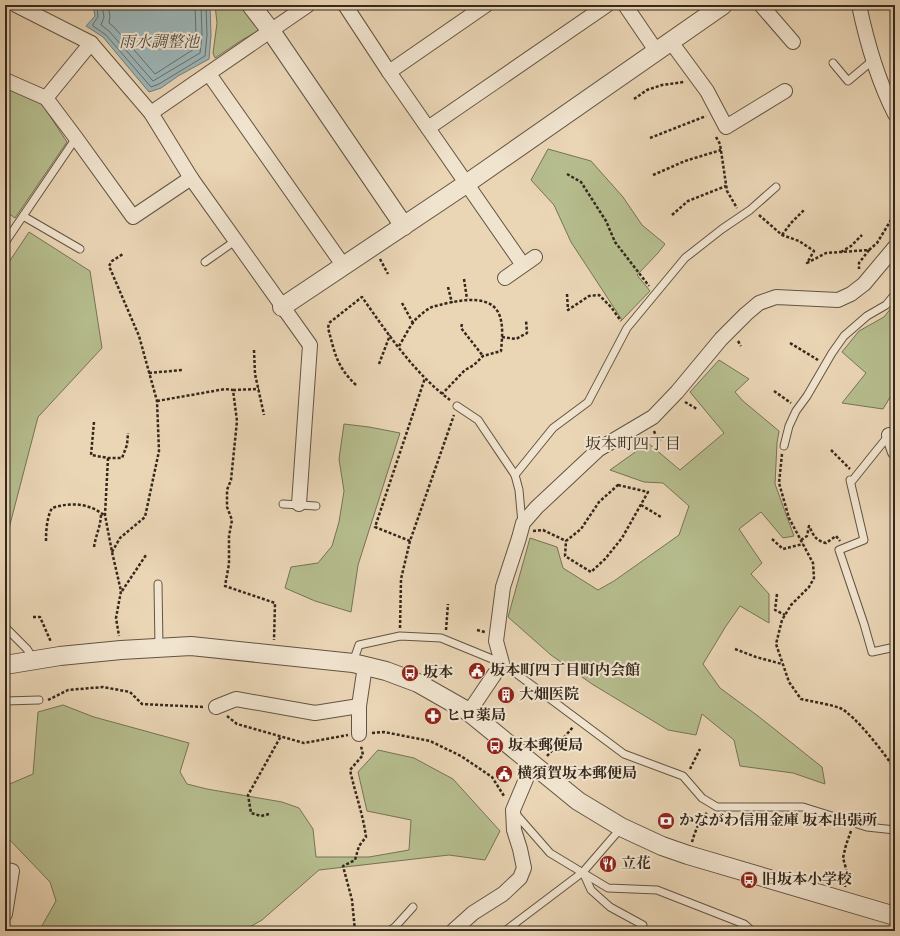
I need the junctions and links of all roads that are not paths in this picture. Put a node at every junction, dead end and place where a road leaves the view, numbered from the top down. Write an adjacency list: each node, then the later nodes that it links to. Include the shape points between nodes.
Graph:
1 (16, 5): 14 (street)
2 (251, 5): 11 (street)
3 (308, 5): 11 (street)
4 (345, 5): 18 (street)
5 (486, 5): 18 (street)
6 (607, 5): 25 (street)
7 (625, 5): 15 (street)
8 (723, 5): 12 (street)
9 (761, 5): 13 (street)
10 (860, 5): 16 (street)
11 (271, 31): 19 (street); 31 (street)
12 (671, 42): 15 (street); 21 (street, via 707,91 726,127)
13 (793, 42)
14 (91, 43): 22 (street); 23 (street)
15 (657, 52): 28 (street)
16 (872, 61): 17 (lane, via 848,81); 24 (street)
17 (833, 63)
18 (389, 72): 25 (street)
19 (208, 74): 23 (street); 38 (street)
20 (5, 80): 22 (street)
21 (785, 91)
22 (46, 98): 26 (street)
23 (151, 113): 27 (street)
24 (895, 114)
25 (428, 128): 28 (street)
26 (76, 138): 27 (street, via 133,217); 30 (lane)
27 (191, 178): 33 (street)
28 (466, 184): 31 (street); 39 (street)
29 (776, 187): 47 (lane, via 685,258 627,328 588,402 553,428)
30 (23, 216): 32 (lane); 35 (lane)
31 (404, 226): 38 (street)
32 (5, 241)
33 (235, 241): 37 (lane); 42 (street)
34 (895, 247): 51 (street, via 864,284 838,300 776,297 759,302 653,417 599,449 555,489)
35 (80, 249)
36 (534, 257): 39 (street)
37 (205, 262)
38 (343, 265): 42 (street)
39 (523, 265): 40 (street)
40 (505, 278)
41 (895, 294): 45 (lane, via 886,305 867,316 844,336 798,408 789,426)
42 (282, 307): 49 (street, via 310,345)
43 (457, 406): 47 (lane, via 478,420)
44 (892, 433): 46 (street); 54 (lane, via 852,481 850,480 864,540 838,550 872,652)
45 (784, 446)
46 (895, 452)
47 (515, 476): 51 (lane, via 519,490)
48 (283, 504): 49 (lane)
49 (299, 504): 50 (lane)
50 (316, 506)
51 (522, 527): 57 (street, via 503,587 496,641)
52 (158, 584): 55 (lane)
53 (5, 627): 56 (lane)
54 (895, 647)
55 (158, 649): 56 (street, via 121,650); 59 (street, via 191,646)
56 (35, 661): 58 (street)
57 (502, 663): 59 (lane, via 441,638 400,636 359,644); 64 (street); 69 (lane, via 624,754 683,776 702,798 715,806 802,807 867,827)
58 (5, 665)
59 (359, 665): 62 (street); 64 (street, via 386,671 418,683)
60 (39, 700): 61 (lane)
61 (5, 701)
62 (359, 706): 63 (street, via 315,713 236,699); 65 (street)
63 (216, 707)
64 (469, 712): 66 (street)
65 (358, 734)
66 (535, 767): 67 (street); 68 (street, via 578,801)
67 (513, 810): 71 (lane, via 550,852); 76 (street, via 514,830 524,868 520,878 503,894 473,913)
68 (622, 827): 71 (lane); 74 (street, via 688,855)
69 (895, 830)
70 (5, 870): 73 (street, via 12,871)
71 (583, 872): 77 (lane); 78 (lane, via 591,890 610,907 643,925); 79 (lane, via 608,888 657,890 744,924)
72 (413, 907): 75 (lane)
73 (5, 914)
74 (895, 916)
75 (389, 931)
76 (452, 931)
77 (505, 931)
78 (642, 931)
79 (752, 931)

